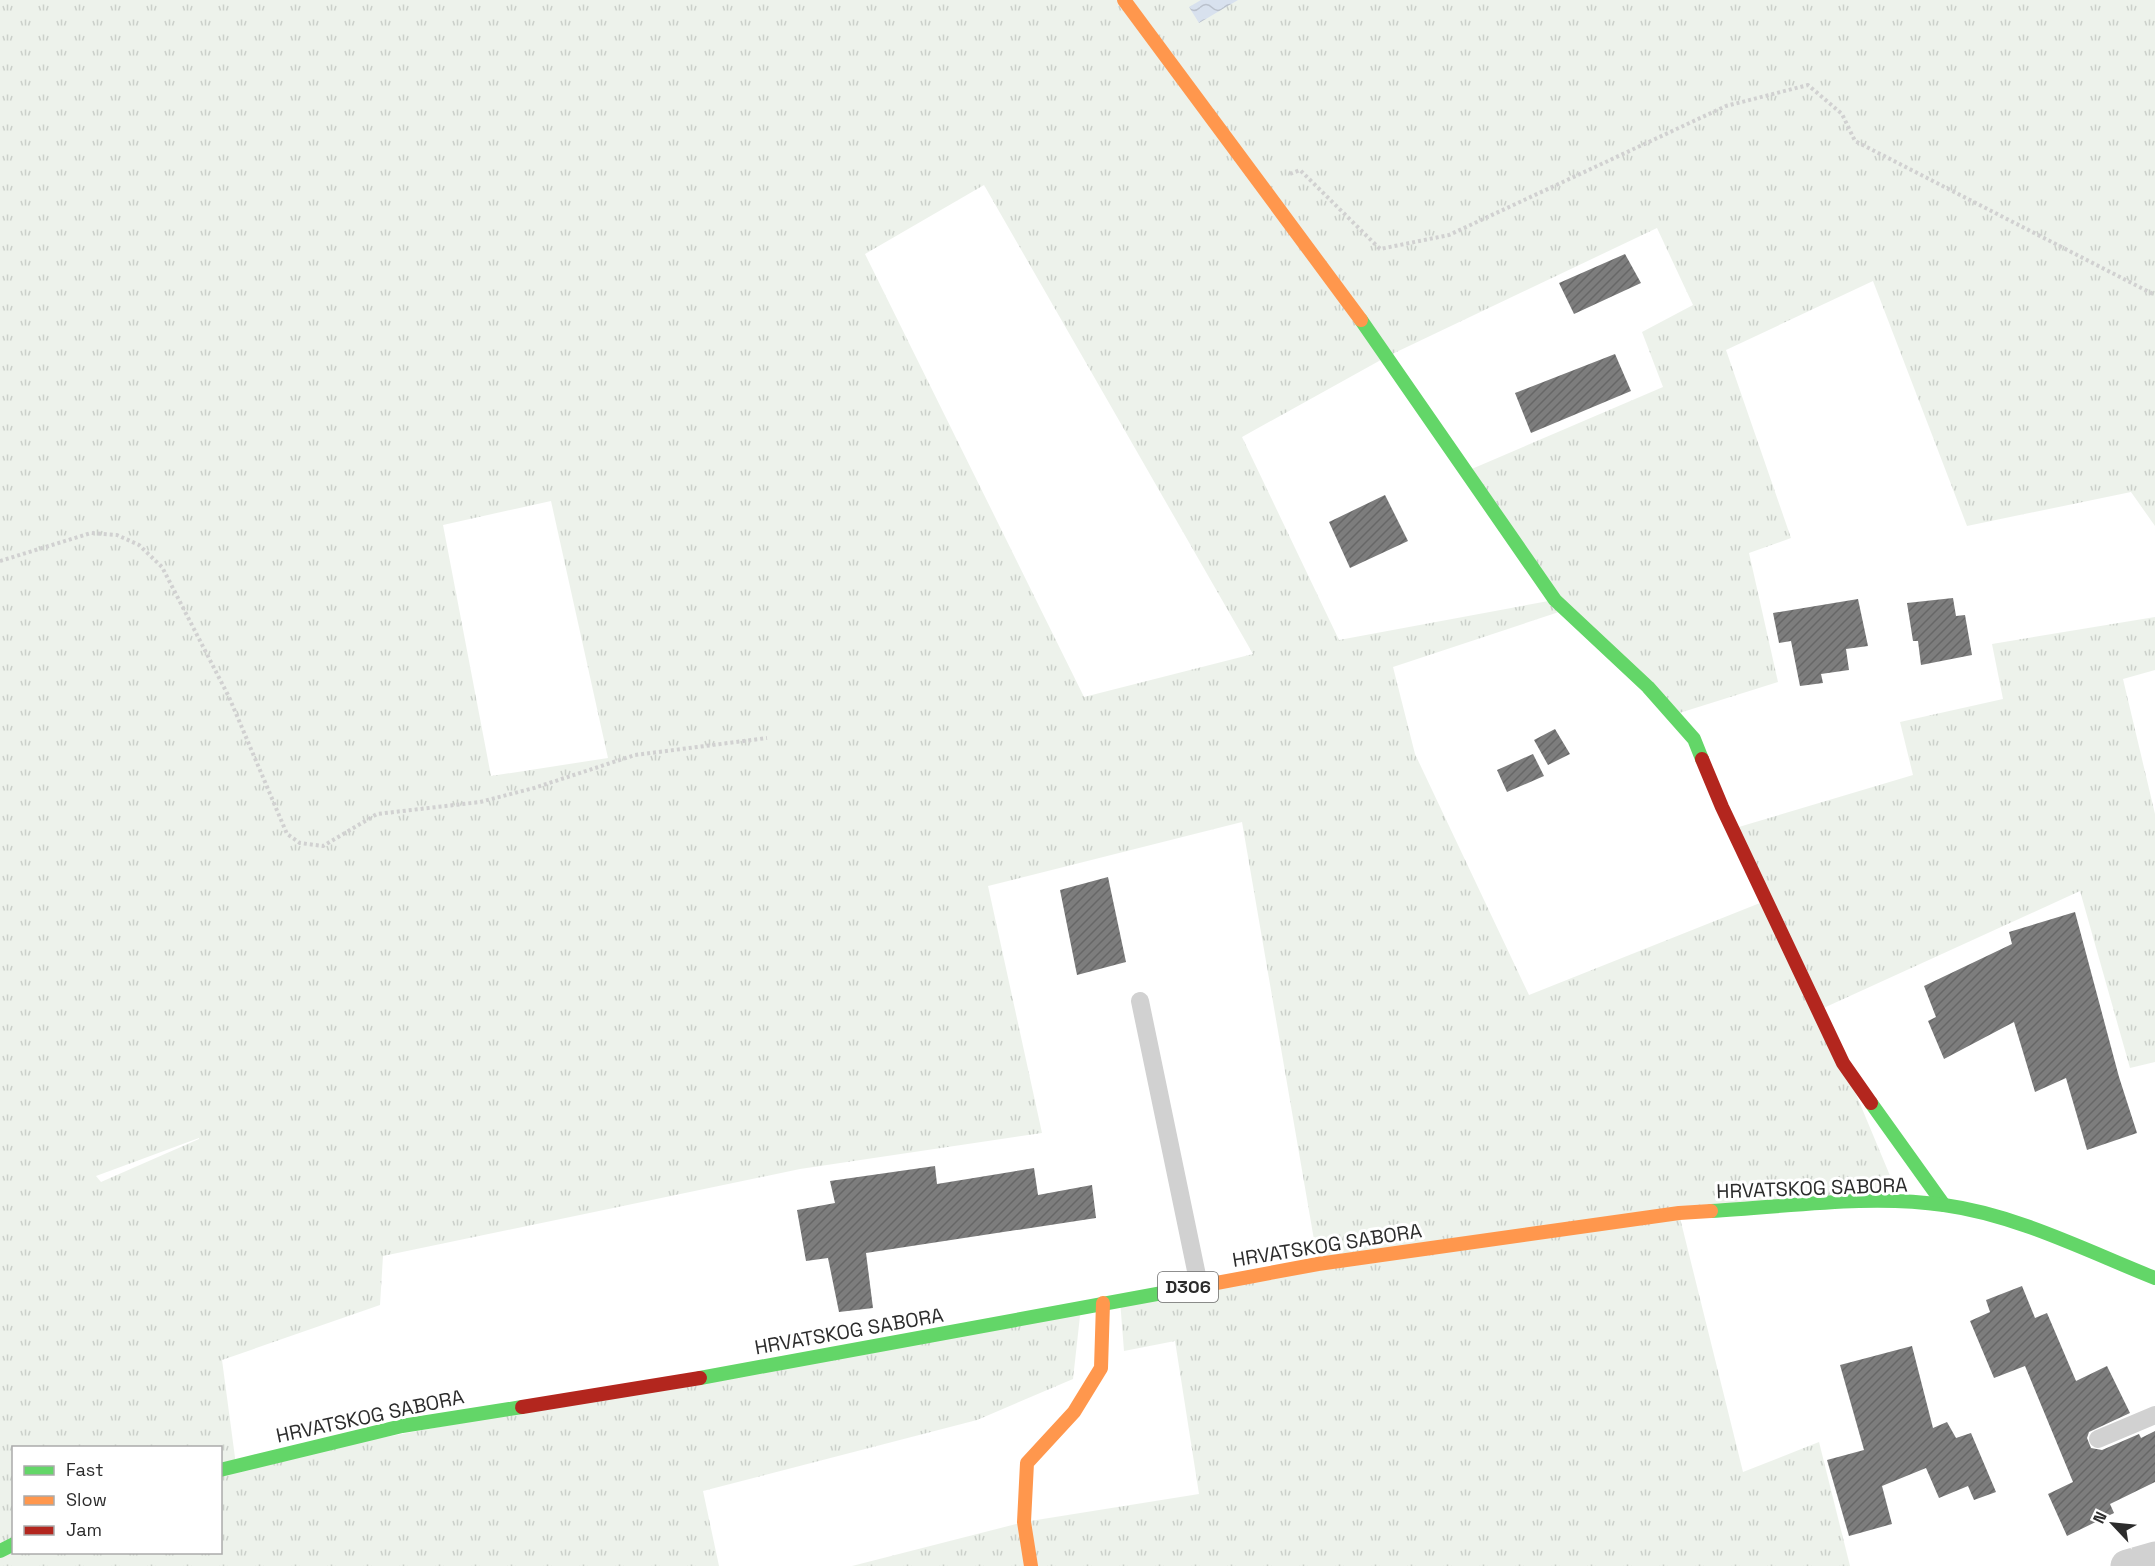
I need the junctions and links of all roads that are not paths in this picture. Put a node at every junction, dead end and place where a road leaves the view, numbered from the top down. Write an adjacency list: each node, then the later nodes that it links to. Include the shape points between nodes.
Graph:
1 (1124, 0): 3 (main road, via 1388,356 1555,600 1648,687 1694,739 1756,881 1843,1063)
2 (1140, 1001): 5 (lane)
3 (1944, 1205): 4 (main road, HRVATSKOG SABORA / D306, via 2009,1220); 5 (main road, HRVATSKOG SABORA / D306, via 1883,1201 1679,1213 1318,1264)
4 (2155, 1278)
5 (1199, 1286): 6 (main road, HRVATSKOG SABORA / D306)
6 (1103, 1303): 9 (main road, HRVATSKOG SABORA / D306, via 729,1373 402,1426); 11 (main road, via 1101,1368 1074,1412 1027,1463 1024,1522)
7 (2155, 1415): 8 (lane)
8 (2098, 1439)
9 (222, 1470)
10 (2155, 1558): 12 (street)
11 (1031, 1566)
12 (2127, 1566)

